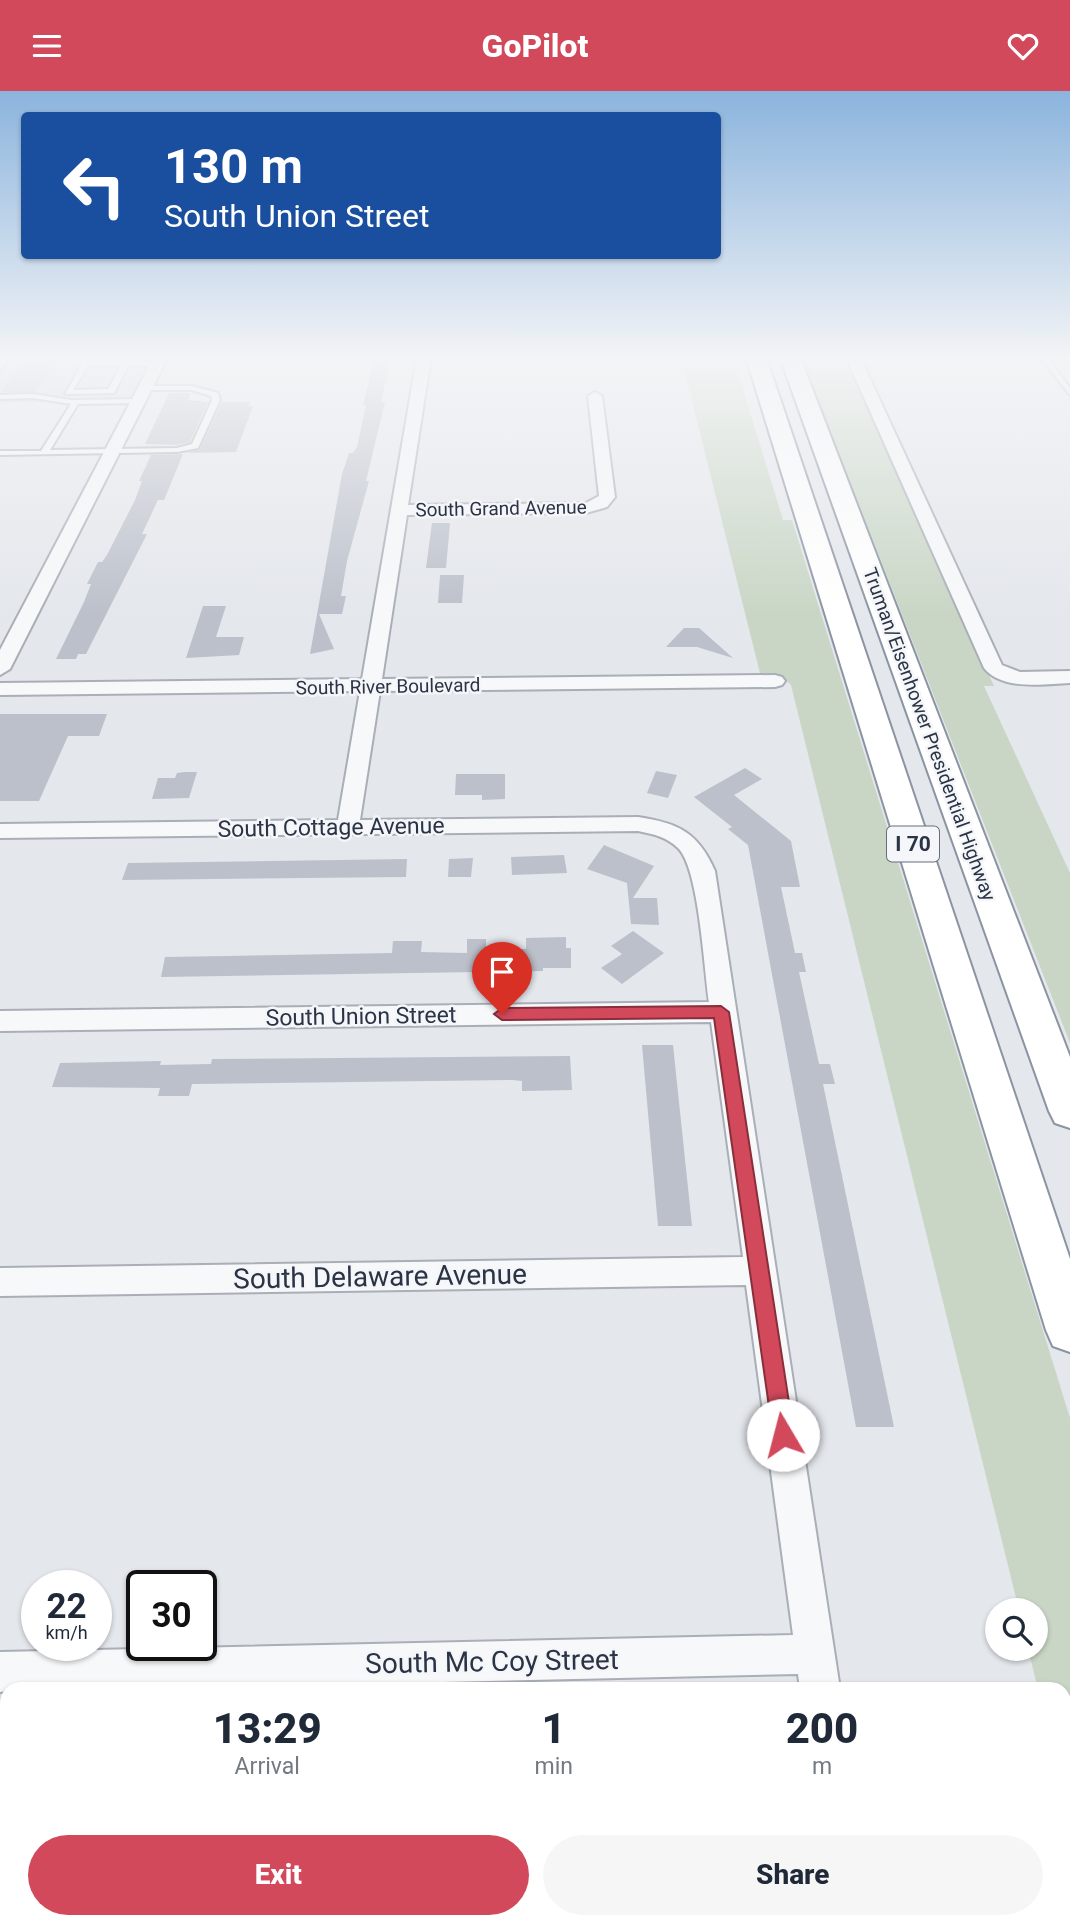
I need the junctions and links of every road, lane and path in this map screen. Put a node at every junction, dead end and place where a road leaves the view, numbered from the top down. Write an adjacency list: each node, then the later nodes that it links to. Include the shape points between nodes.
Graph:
1 (50, 443): 11 (lane)
2 (117, 443): 9 (street)
3 (196, 443): 9 (lane, via 177,450)
4 (410, 443): 13 (street)
5 (601, 443): 12 (street, via 607,497)
6 (784, 443): 27 (highway, Truman/Eisenhower Presidential Highway / I 70)
7 (822, 443): 24 (highway, Truman/Eisenhower Presidential Highway / I 70)
8 (892, 443): 15 (street, via 994,668 1003,675)
9 (113, 451): 11 (lane); 14 (street)
10 (0, 453): 11 (lane)
11 (44, 453)
12 (603, 502): 13 (street, South Grand Avenue, via 586,508)
13 (399, 510): 17 (street)
14 (0, 669)
15 (1070, 677)
16 (775, 681): 17 (street, South River Boulevard)
17 (372, 686): 18 (street, South River Boulevard); 19 (street)
18 (0, 689)
19 (348, 827): 20 (street, South Cottage Avenue, via 638,824); 21 (street, South Cottage Avenue)
20 (662, 829): 22 (street, via 692,848 703,871)
21 (0, 831)
22 (721, 1012): 23 (street, South Union Street); 25 (street)
23 (0, 1021)
24 (1070, 1111)
25 (759, 1271): 26 (street, South Delaware Avenue); 29 (street)
26 (0, 1282)
27 (1070, 1330)
28 (0, 1672): 29 (street, South Mc Coy Street)
29 (818, 1672)

